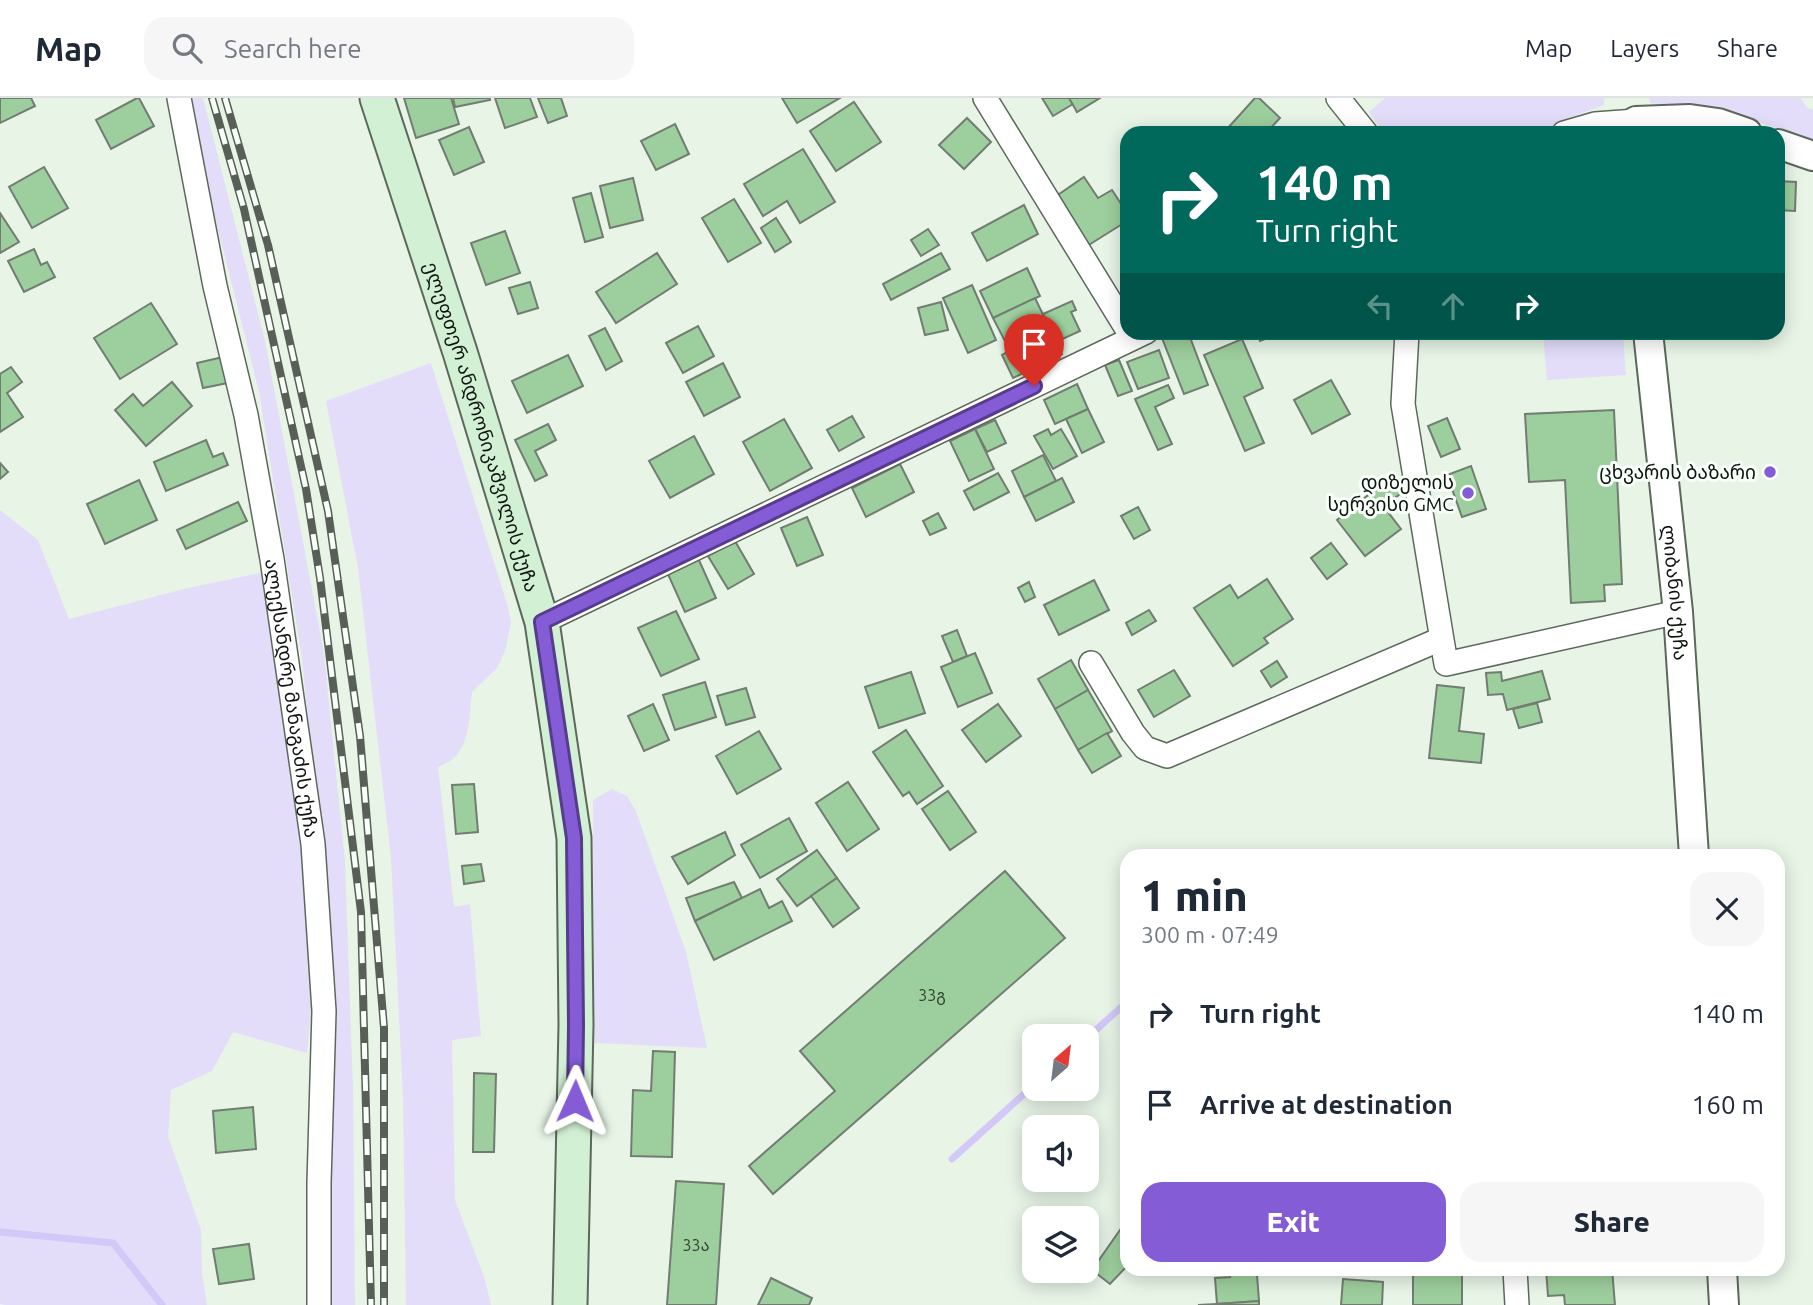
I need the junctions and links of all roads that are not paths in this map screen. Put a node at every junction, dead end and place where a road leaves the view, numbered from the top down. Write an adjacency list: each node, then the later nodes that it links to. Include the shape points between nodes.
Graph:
1 (179, 98): 22 (street, ალექსანდრე მანაგაძის ქუჩა, via 272,559 313,844 324,1011)
2 (377, 98): 16 (main road, ელეფთერ ანდრონიკაშვილის ქუჩა)
3 (985, 98): 11 (street)
4 (1338, 98): 6 (street)
5 (1635, 117): 7 (street); 8 (street)
6 (1360, 126)
7 (1588, 126)
8 (1727, 126)
9 (1785, 146): 10 (street)
10 (1813, 156)
11 (1120, 311)
12 (1120, 340): 16 (street)
13 (1407, 340): 17 (street, via 1403,404)
14 (1649, 340): 15 (street, ლიბანის ქუჩა)
15 (1678, 612): 17 (street, via 1446,664); 19 (street, ლიბანის ქუჩა)
16 (542, 622): 23 (main road, ელეფთერ ანდრონიკაშვილის ქუჩა, via 574,838 576,1025)
17 (1441, 639): 18 (street, via 1167,756 1145,748)
18 (1091, 663)
19 (1694, 849)
20 (1515, 1276): 24 (street)
21 (1722, 1276): 25 (street)
22 (319, 1305)
23 (570, 1305)
24 (1517, 1305)
25 (1724, 1305)

